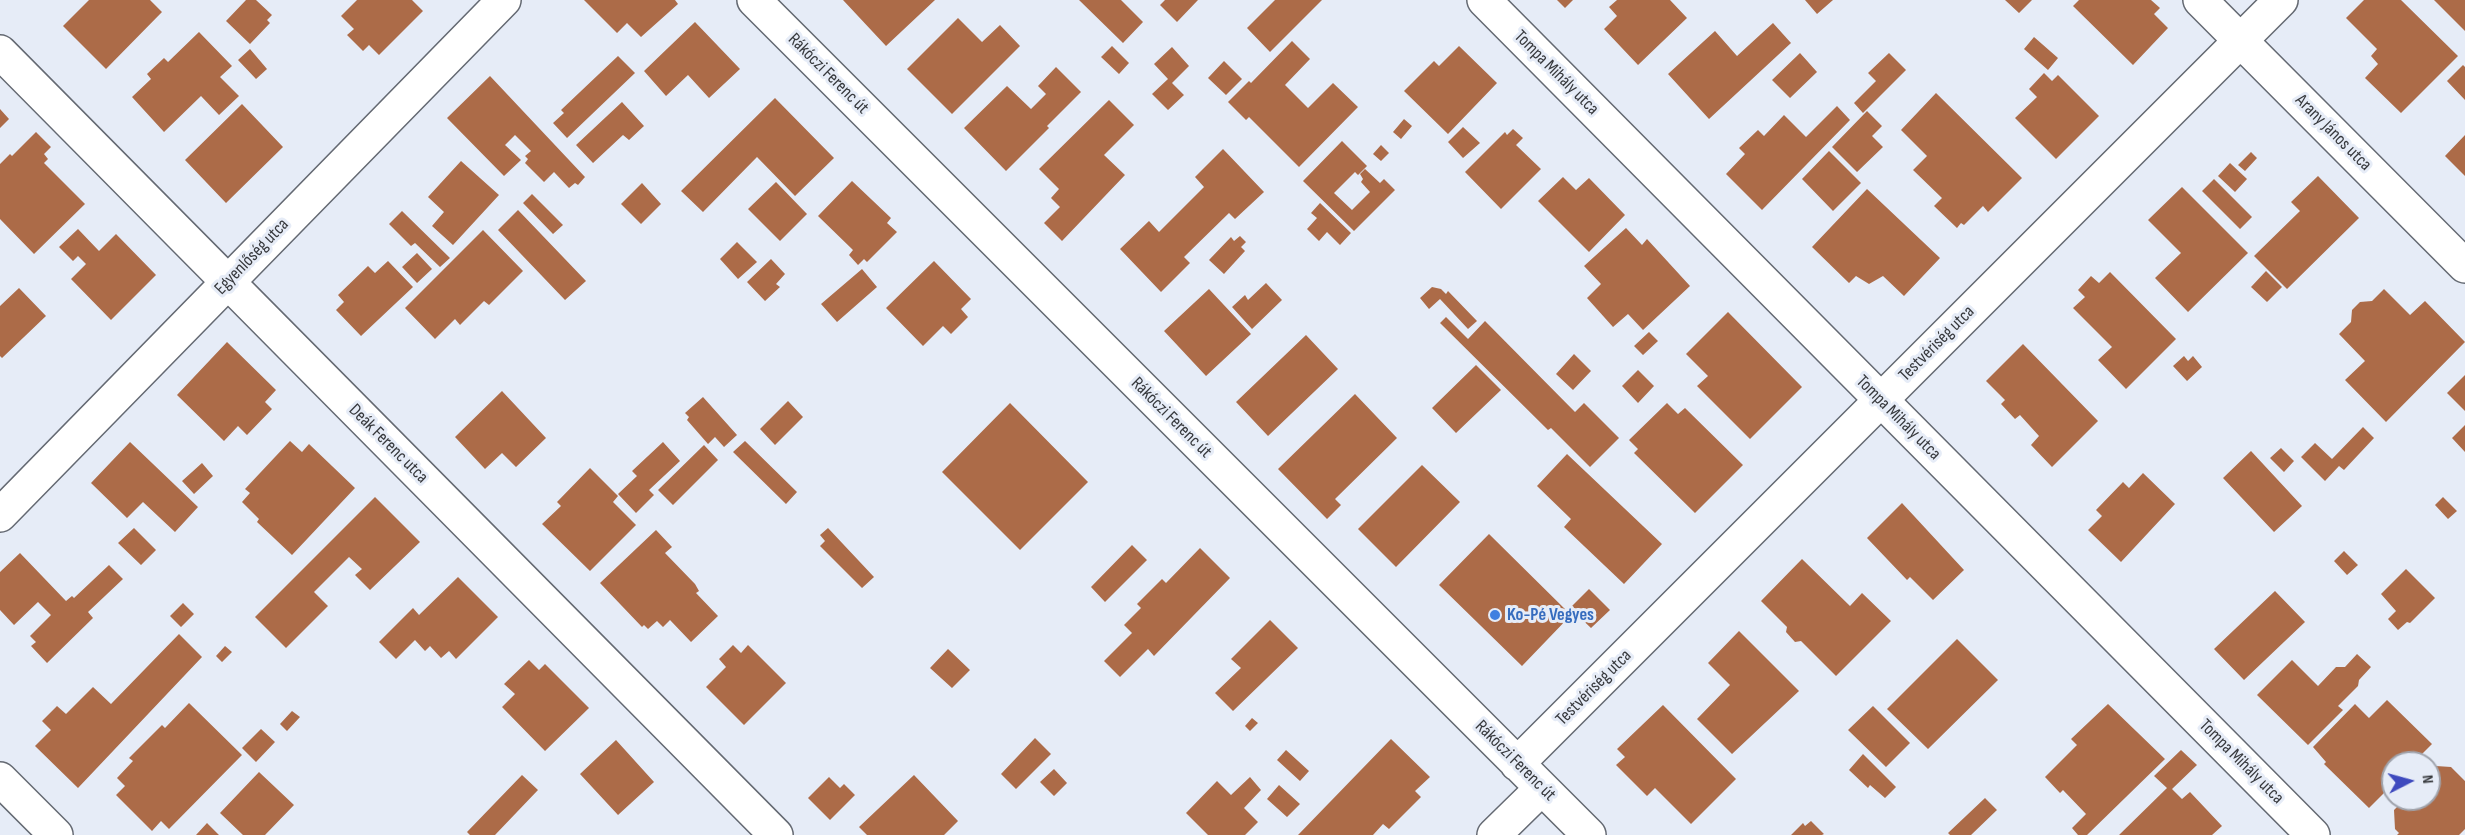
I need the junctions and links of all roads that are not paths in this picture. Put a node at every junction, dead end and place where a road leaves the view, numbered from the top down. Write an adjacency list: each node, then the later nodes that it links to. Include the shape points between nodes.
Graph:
1 (504, 0): 9 (street, Egyenlőség utca)
2 (754, 0): 12 (street, Rákóczi Ferenc út)
3 (1484, 0): 10 (street, Tompa Mihály utca)
4 (2200, 0): 6 (street, Arany János utca)
5 (2281, 0): 6 (street, Testvériség utca)
6 (2240, 40): 8 (street, Arany János utca); 10 (street, Testvériség utca)
7 (0, 52): 9 (street, Deák Ferenc utca)
8 (2465, 266)
9 (228, 282): 11 (street, Egyenlőség utca); 16 (street, Deák Ferenc utca)
10 (1881, 400): 12 (street, Testvériség utca); 19 (street, Tompa Mihály utca)
11 (0, 515)
12 (1517, 764): 14 (street, Rákóczi Ferenc út)
13 (0, 779): 15 (street)
14 (1542, 788): 17 (street); 18 (street, Rákóczi Ferenc út)
15 (56, 835)
16 (776, 835)
17 (1494, 835)
18 (1589, 835)
19 (2313, 835)

